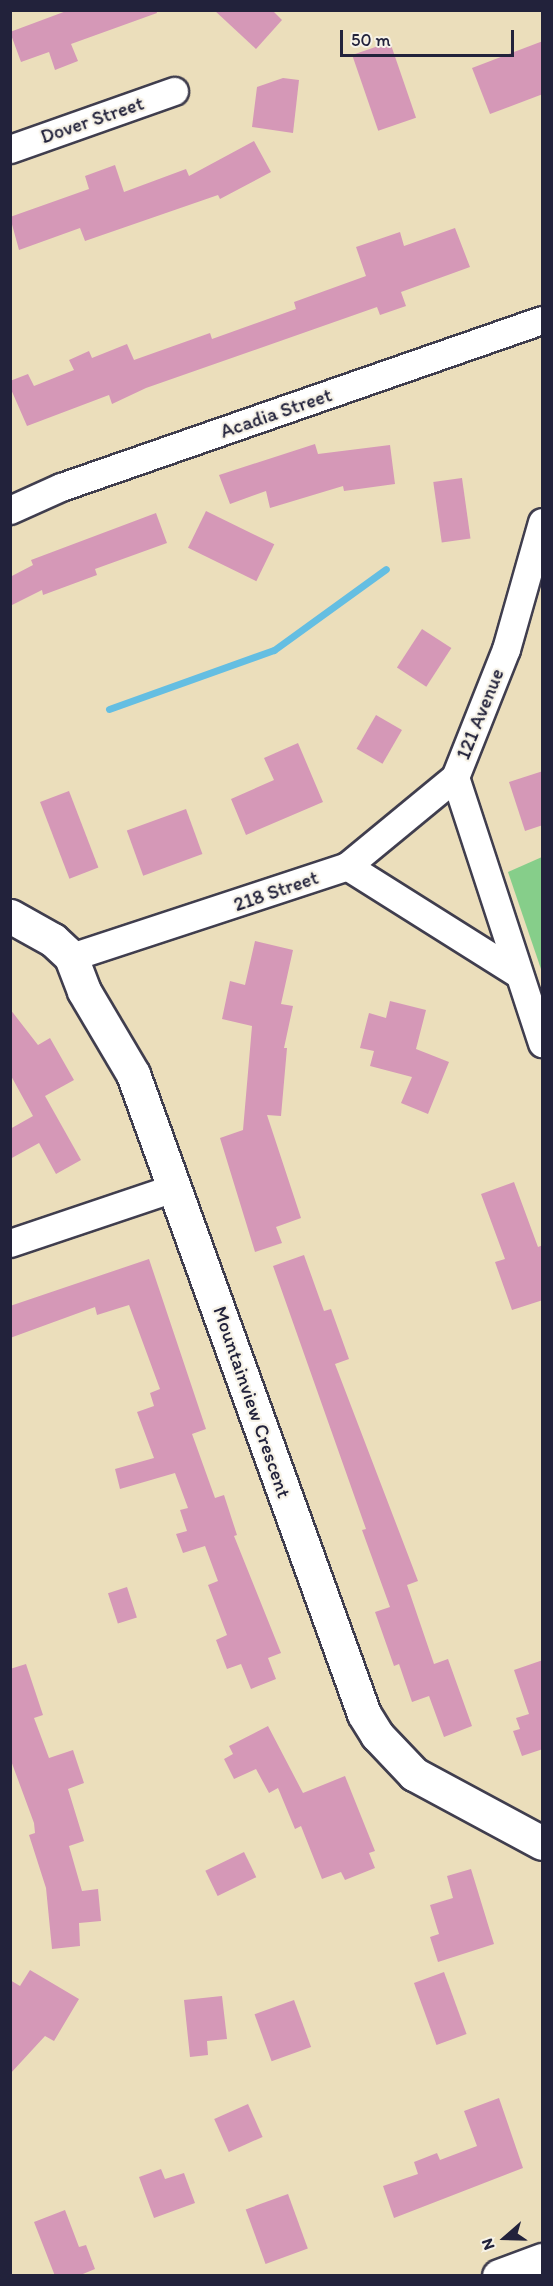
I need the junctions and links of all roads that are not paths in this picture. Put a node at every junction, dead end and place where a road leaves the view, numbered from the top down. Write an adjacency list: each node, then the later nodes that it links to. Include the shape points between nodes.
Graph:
1 (174, 91): 2 (street, Dover Street)
2 (10, 149)
3 (543, 320): 4 (street, Acadia Street, via 61,487)
4 (10, 510)
5 (543, 522): 6 (street, 121 Avenue, via 506,649)
6 (455, 777): 7 (street, 218 Street); 10 (street, 121 Avenue)
7 (347, 866): 9 (street, 218 Street); 10 (street)
8 (10, 916): 9 (street, Mountainview Crescent, via 53,940)
9 (71, 957): 12 (street, Mountainview Crescent, via 84,991 133,1074)
10 (517, 974): 11 (street, 121 Avenue)
11 (543, 1043)
12 (176, 1187): 13 (street); 14 (street, Mountainview Crescent, via 364,1714 377,1735 414,1774)
13 (10, 1243)
14 (543, 1843)
15 (543, 2260): 16 (street)
16 (499, 2276)

